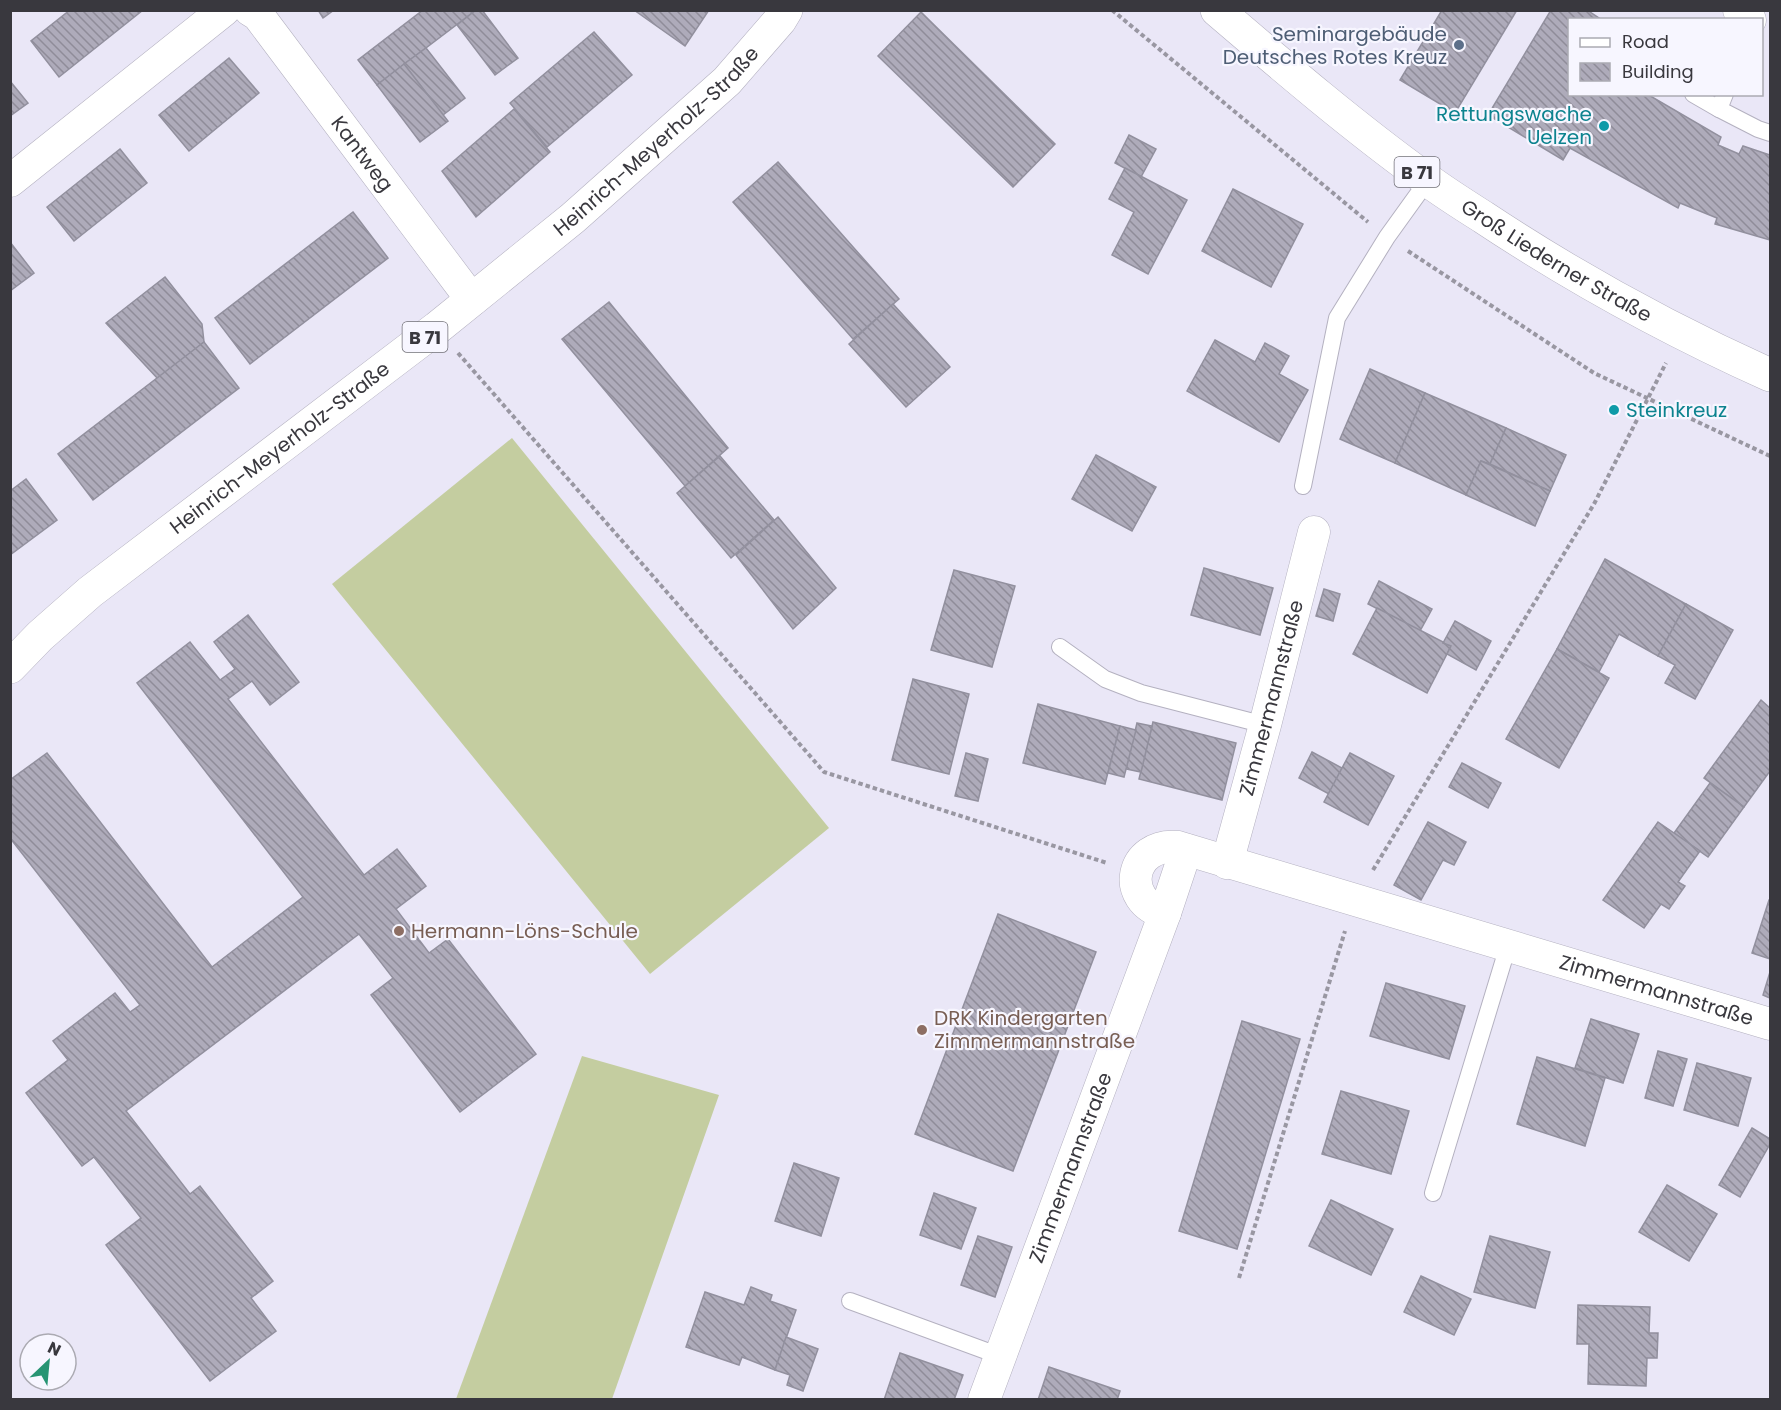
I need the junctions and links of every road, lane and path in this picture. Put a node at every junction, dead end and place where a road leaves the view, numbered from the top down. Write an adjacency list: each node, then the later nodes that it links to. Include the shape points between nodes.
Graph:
1 (224, 10): 10 (street)
2 (250, 10): 12 (street, Kantweg, via 258,15)
3 (786, 10): 12 (main road, Heinrich-Meyerholz-Straße / B 71, via 727,81 573,218)
4 (1112, 10): 11 (path)
5 (1217, 10): 9 (main road, Groß Liederner Straße / B 71, via 1325,103)
6 (1700, 96): 7 (lane)
7 (1722, 102): 8 (lane, via 1758,129)
8 (1770, 133)
9 (1428, 180): 11 (lane); 14 (main road, Groß Liederner Straße / B 71, via 1532,250)
10 (10, 181)
11 (1387, 237): 16 (path, via 1594,373); 18 (lane, via 1337,318)
12 (472, 300): 13 (main road, Heinrich-Meyerholz-Straße / B 71)
13 (437, 328): 21 (main road, Heinrich-Meyerholz-Straße / B 71, via 90,592); 25 (path, via 824,772)
14 (1682, 333): 15 (main road, Groß Liederner Straße / B 71); 16 (path)
15 (1770, 375)
16 (1647, 399): 17 (path); 26 (path, via 1594,504)
17 (1770, 456)
18 (1304, 486)
19 (1314, 532): 22 (street, Zimmermannstraße)
20 (1060, 647): 22 (lane, via 1105,679 1141,693)
21 (10, 667)
22 (1265, 725): 24 (street, Zimmermannstraße)
23 (1186, 850): 24 (street, Zimmermannstraße); 25 (street, Zimmermannstraße, via 1170,846 1155,849 1142,860); 27 (street, Zimmermannstraße)
24 (1227, 863): 26 (street, Zimmermannstraße)
25 (1137, 872): 27 (street, via 1135,884 1145,904)
26 (1355, 900): 28 (street, Zimmermannstraße); 31 (path)
27 (1165, 913): 33 (street, Zimmermannstraße)
28 (1508, 946): 29 (street, Zimmermannstraße); 30 (lane)
29 (1770, 1024)
30 (1433, 1193)
31 (1239, 1278)
32 (850, 1301): 33 (lane)
33 (1000, 1356): 34 (street, Zimmermannstraße)
34 (984, 1400)

